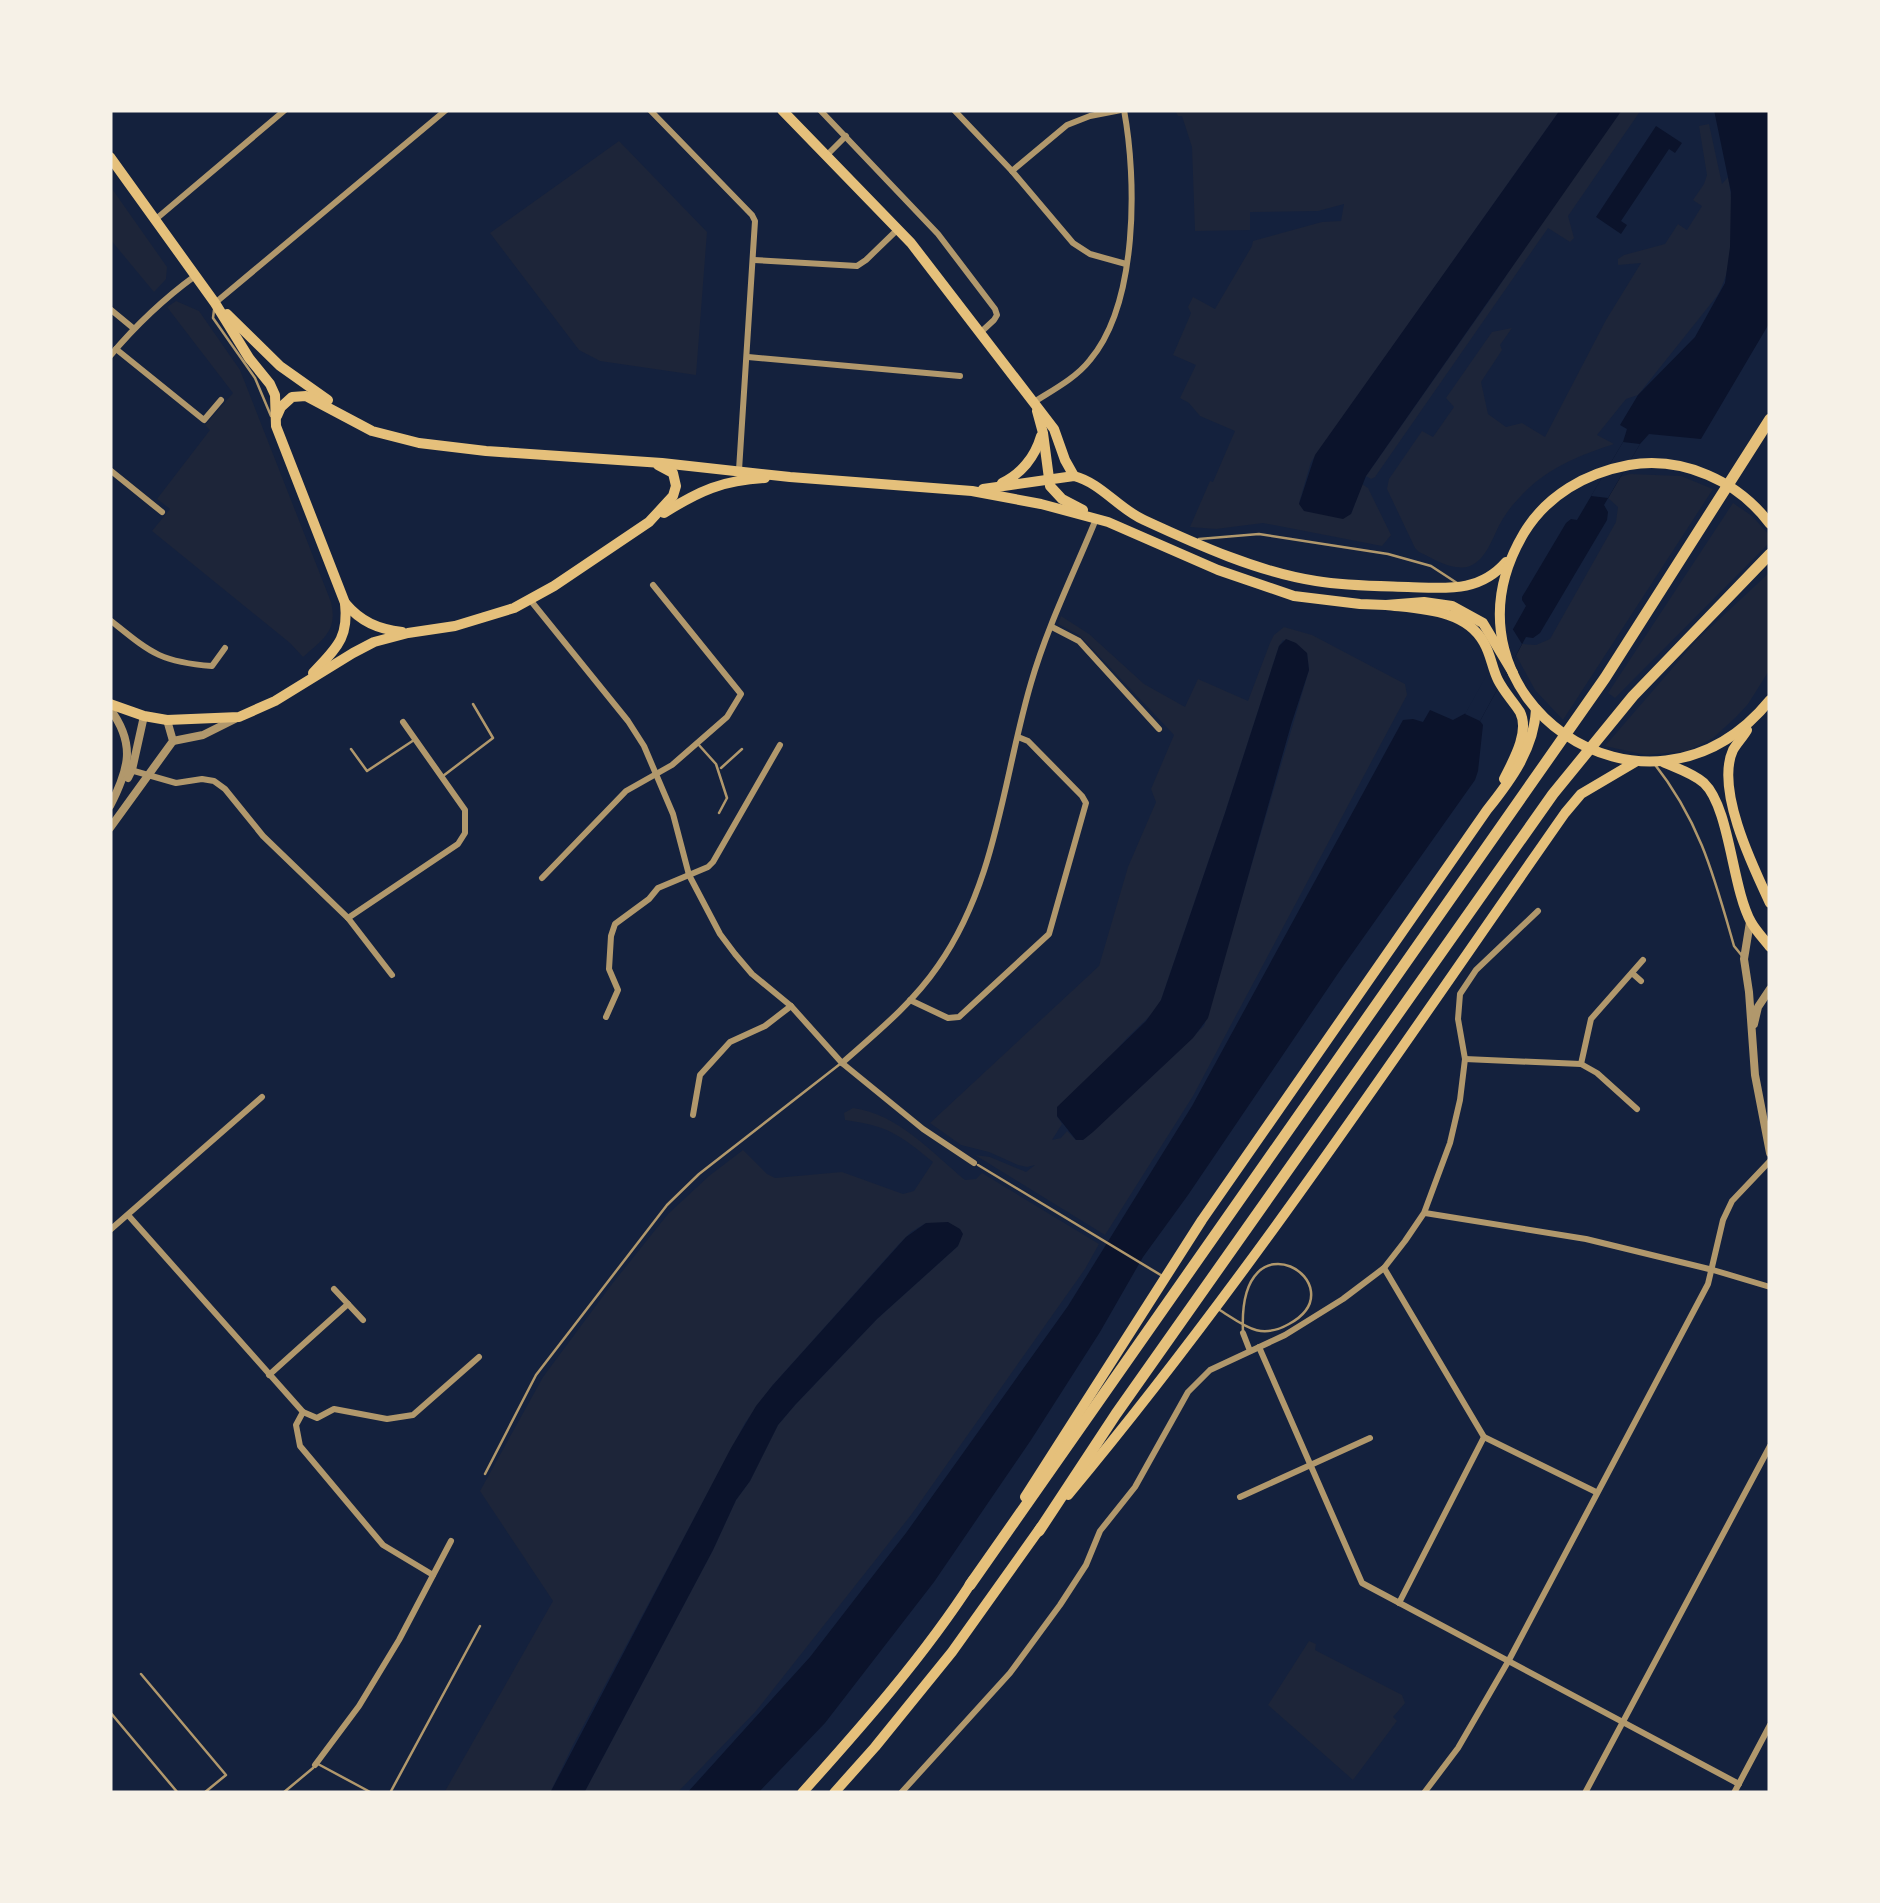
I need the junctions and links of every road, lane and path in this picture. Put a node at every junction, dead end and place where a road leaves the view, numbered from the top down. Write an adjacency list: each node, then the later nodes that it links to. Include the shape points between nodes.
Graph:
1 (284, 110): 12 (street)
2 (446, 110): 17 (street)
3 (650, 110): 14 (street, via 752,215)
4 (782, 110): 10 (main road)
5 (820, 110): 8 (street)
6 (954, 110): 11 (street)
7 (1123, 110): 11 (street, via 1067,125); 15 (street, via 1131,182)
8 (846, 136): 10 (street); 20 (street, via 938,234 995,309)
9 (110, 156): 12 (main road)
10 (826, 156): 13 (main road)
11 (1012, 170): 15 (street, via 1074,242)
12 (154, 220): 16 (main road)
13 (898, 229): 14 (street, via 856,266); 20 (main road)
14 (753, 260): 22 (street)
15 (1126, 264): 25 (street, via 1119,303 1096,354)
16 (195, 276): 17 (main road); 19 (street)
17 (216, 303): 26 (main road, via 265,354); 28 (main road, via 270,384)
18 (110, 309): 19 (street)
19 (133, 328): 21 (street)
20 (981, 332): 25 (main road)
21 (113, 353): 24 (street, via 204,420)
22 (748, 357): 23 (street); 32 (street)
23 (960, 376)
24 (221, 400)
25 (1035, 403): 29 (main road); 33 (main road)
26 (348, 419): 28 (main road, via 299,396 287,401); 30 (main road, via 419,444)
27 (1770, 419): 137 (highway, via 1605,678)
28 (276, 421): 47 (main road)
29 (1041, 423): 35 (main road); 36 (main road, via 1040,442 1020,470)
30 (652, 464): 32 (main road); 39 (main road, via 670,471 676,482)
31 (110, 470): 37 (street)
32 (739, 470): 34 (main road)
33 (1074, 476): 35 (main road); 41 (main road)
34 (790, 477): 36 (main road); 39 (main road, via 716,485)
35 (1047, 479): 36 (main road); 38 (main road, via 1062,499)
36 (972, 491): 38 (main road)
37 (162, 512)
38 (1102, 520): 48 (main road, via 1268,588); 50 (street)
39 (649, 522): 46 (main road)
40 (1770, 524): 42 (main road, via 1741,494 1706,474 1638,463 1570,486 1530,523)
41 (1185, 538): 45 (main road, via 1314,581); 45 (lane, via 1259,534 1388,554)
42 (1515, 549): 45 (main road, via 1498,571); 52 (main road)
43 (1770, 554): 134 (highway, via 1632,696 1553,794)
44 (653, 585): 68 (street, via 740,694 728,717)
45 (1468, 586)
46 (531, 601): 51 (main road, via 488,618); 77 (street, via 628,721)
47 (345, 603): 51 (main road, via 370,624); 54 (main road, via 342,639)
48 (1386, 605): 52 (main road, via 1452,606); 80 (main road, via 1436,612 1478,634 1520,713 1523,730)
49 (110, 620): 53 (street, via 154,654 183,664 212,666)
50 (1052, 627): 64 (street, via 1079,641); 65 (street)
51 (408, 633): 54 (main road, via 353,652)
52 (1499, 638): 58 (main road)
53 (225, 648)
54 (302, 684): 60 (main road)
55 (1770, 700): 61 (main road)
56 (472, 704): 78 (lane, via 493,738)
57 (110, 706): 59 (main road); 74 (street, via 128,744)
58 (1536, 709): 72 (main road, via 1578,744); 80 (main road, via 1527,750)
59 (144, 716): 62 (main road); 74 (street)
60 (239, 717): 62 (main road); 67 (street, via 202,736)
61 (1756, 717): 73 (main road, via 1714,747); 86 (main road, via 1733,751 1729,789)
62 (167, 720): 67 (street)
63 (403, 722): 66 (street)
64 (1159, 729)
65 (1018, 737): 97 (street, via 976,895 947,952); 97 (street, via 1086,804 1049,934 959,1017)
66 (416, 739): 70 (lane, via 367,771); 78 (street)
67 (173, 741): 76 (street)
68 (697, 743): 75 (lane); 77 (street)
69 (780, 745): 84 (street, via 713,862)
70 (350, 749)
71 (742, 749): 75 (lane)
72 (1637, 761): 73 (main road); 134 (main road, via 1581,794 1565,813 1300,1190 1132,1418)
73 (1657, 762): 89 (main road, via 1694,776 1711,793); 91 (lane, via 1710,860 1734,946)
74 (129, 769): 76 (street); 79 (street); 82 (street)
75 (718, 770): 81 (lane, via 727,798)
76 (149, 774): 83 (street); 88 (street, via 176,783 214,781)
77 (657, 774): 84 (street); 85 (street, via 626,790)
78 (443, 776): 88 (street, via 465,810 465,834)
79 (110, 806)
80 (1487, 810): 137 (main road, via 1202,1220)
81 (719, 813)
82 (110, 814)
83 (110, 828)
84 (689, 875): 98 (street, via 735,954); 99 (street, via 658,888 616,924 609,969 618,990)
85 (542, 878)
86 (1770, 903)
87 (1538, 911): 101 (street, via 1460,994)
88 (348, 918): 94 (street)
89 (1750, 922): 90 (main road); 91 (street)
90 (1770, 947)
91 (1744, 958): 100 (street)
92 (1643, 960): 93 (street)
93 (1632, 973): 95 (street); 103 (street, via 1591,1019)
94 (392, 976)
95 (1641, 981)
96 (1770, 988): 100 (street)
97 (910, 1000): 102 (street)
98 (790, 1006): 102 (street); 106 (street, via 730,1042 700,1075)
99 (606, 1017)
100 (1752, 1034): 107 (street)
101 (1465, 1059): 103 (street); 110 (street, via 1450,1142)
102 (842, 1064): 109 (street); 131 (lane, via 667,1205 536,1375)
103 (1580, 1064): 105 (street)
104 (262, 1097): 111 (street)
105 (1637, 1109)
106 (693, 1115)
107 (1770, 1153)
108 (1770, 1161): 114 (street, via 1732,1201)
109 (974, 1163): 117 (lane)
110 (1424, 1214): 113 (street); 114 (street, via 1586,1239)
111 (128, 1215): 112 (street); 125 (street)
112 (110, 1230)
113 (1384, 1268): 122 (street); 127 (street)
114 (1712, 1270): 115 (street); 132 (street)
115 (1770, 1287)
116 (334, 1289): 118 (street)
117 (1183, 1289)
118 (348, 1304): 120 (street); 125 (street)
119 (1212, 1306): 121 (lane, via 1254,1330 1276,1330 1300,1317 1310,1301 1299,1270 1279,1263 1265,1267 1249,1288 1243,1316)
120 (363, 1320)
121 (1243, 1333): 123 (street)
122 (1259, 1347): 123 (street); 130 (street)
123 (1250, 1350): 154 (street, via 1210,1370 1188,1392 1060,1605 1010,1674)
124 (478, 1357): 126 (street, via 412,1415 386,1419 334,1409 317,1418)
125 (269, 1375): 126 (street)
126 (303, 1412): 136 (street, via 296,1425 300,1446 382,1546)
127 (1484, 1437): 132 (street); 138 (street)
128 (1370, 1438): 130 (street)
129 (1770, 1446): 143 (street)
130 (1309, 1464): 133 (street); 138 (street, via 1362,1583)
131 (485, 1474)
132 (1596, 1492): 140 (street)
133 (1240, 1497)
134 (1038, 1530): 153 (main road, via 952,1652)
135 (451, 1541): 136 (street)
136 (433, 1576): 145 (street, via 359,1706)
137 (970, 1585): 152 (main road)
138 (1399, 1604): 140 (street)
139 (480, 1626): 151 (lane)
140 (1509, 1660): 143 (street); 155 (street)
141 (141, 1674): 148 (lane, via 226,1775)
142 (110, 1712): 147 (lane)
143 (1623, 1722): 146 (street); 156 (street)
144 (1770, 1724): 146 (street)
145 (316, 1764): 149 (lane); 150 (lane)
146 (1739, 1784): 157 (street)
147 (178, 1793)
148 (204, 1793)
149 (283, 1793)
150 (372, 1793)
151 (390, 1793)
152 (802, 1793)
153 (834, 1793)
154 (901, 1793)
155 (1424, 1793)
156 (1585, 1793)
157 (1734, 1793)

